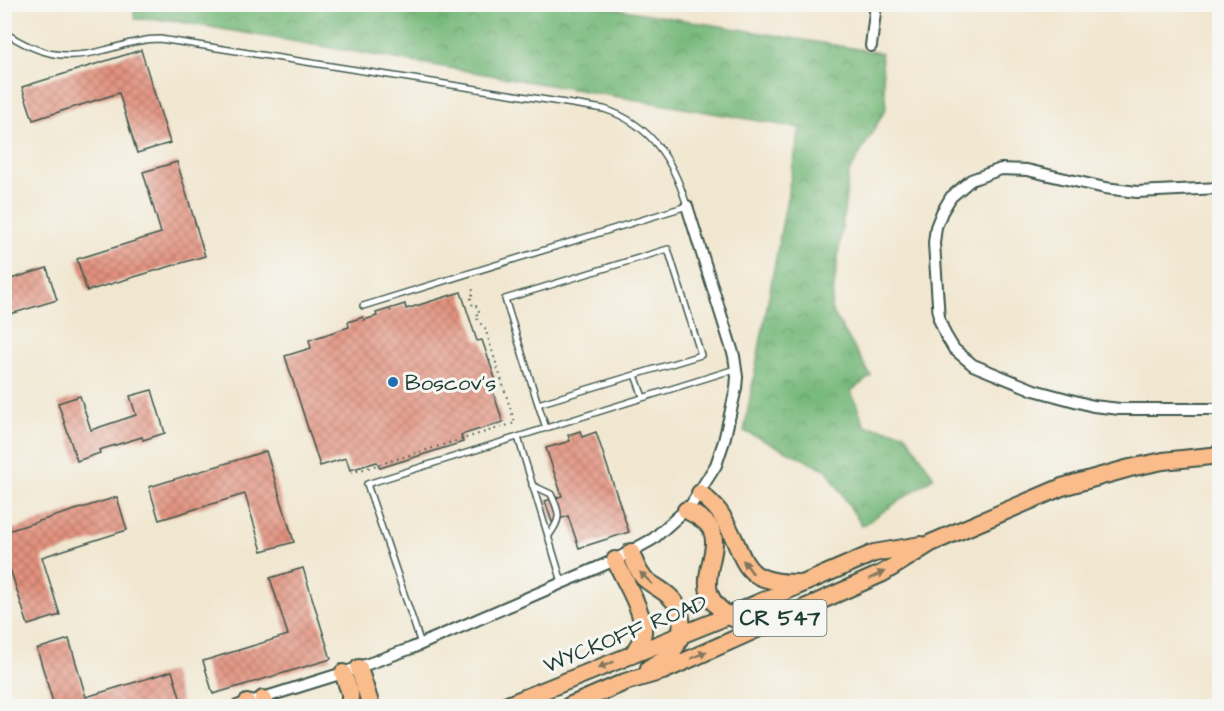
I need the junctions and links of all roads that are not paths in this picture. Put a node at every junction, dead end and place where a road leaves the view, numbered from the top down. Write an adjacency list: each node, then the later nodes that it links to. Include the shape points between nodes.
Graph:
1 (876, 4): 3 (street)
2 (4, 32): 5 (lane, via 34,49 60,56 90,54 138,40 160,39 604,109 636,124 662,151 676,173)
3 (871, 46)
4 (1220, 188): 11 (street, via 1137,192 1027,170 1001,169 971,180 951,197 936,227 934,243 939,319 954,349 973,365 1034,390 1093,405 1120,409)
5 (687, 206): 6 (lane); 7 (street)
6 (363, 306)
7 (737, 368): 9 (lane); 16 (street, via 724,441)
8 (635, 375): 9 (lane); 10 (lane); 10 (lane, via 701,355 668,249 506,299)
9 (642, 397): 12 (lane)
10 (538, 404): 12 (lane)
11 (1220, 409)
12 (546, 428): 13 (lane)
13 (518, 437): 15 (lane); 27 (lane, via 367,484)
14 (1220, 455): 19 (main road, WYCKOFF ROAD / CR 547, via 1163,461 1062,487)
15 (532, 485): 18 (lane); 18 (lane, via 550,494 559,516)
16 (700, 493): 17 (street); 23 (main road, one-way to 16, via 771,582 752,574 723,517)
17 (686, 510): 20 (street); 24 (main road, via 711,529 714,543 708,588)
18 (548, 537): 22 (lane)
19 (931, 543): 23 (main road, WYCKOFF ROAD / CR 547, via 874,553); 25 (main road, WYCKOFF ROAD / CR 547, one-way to 19, via 883,573)
20 (631, 552): 21 (street); 26 (main road, one-way to 20, via 682,620 676,603 644,578)
21 (615, 560): 22 (street); 28 (main road, via 643,627)
22 (562, 582): 27 (street)
23 (801, 584): 24 (main road, WYCKOFF ROAD / CR 547)
24 (728, 616): 25 (main road); 26 (main road, WYCKOFF ROAD / CR 547)
25 (762, 626): 30 (main road, WYCKOFF ROAD / CR 547, one-way to 25, via 663,671)
26 (680, 635): 28 (main road, WYCKOFF ROAD / CR 547); 30 (main road, via 668,656)
27 (421, 644): 29 (street)
28 (632, 655): 35 (main road, WYCKOFF ROAD / CR 547, one-way to 35)
29 (351, 671): 32 (street); 33 (main road); 34 (main road)
30 (625, 682): 31 (main road, WYCKOFF ROAD / CR 547)
31 (591, 702): 36 (main road, WYCKOFF ROAD / CR 547)
32 (252, 704)
33 (350, 706)
34 (371, 706)
35 (505, 706)
36 (569, 706)
37 (1166, 706): 38 (street)
38 (1182, 706)

